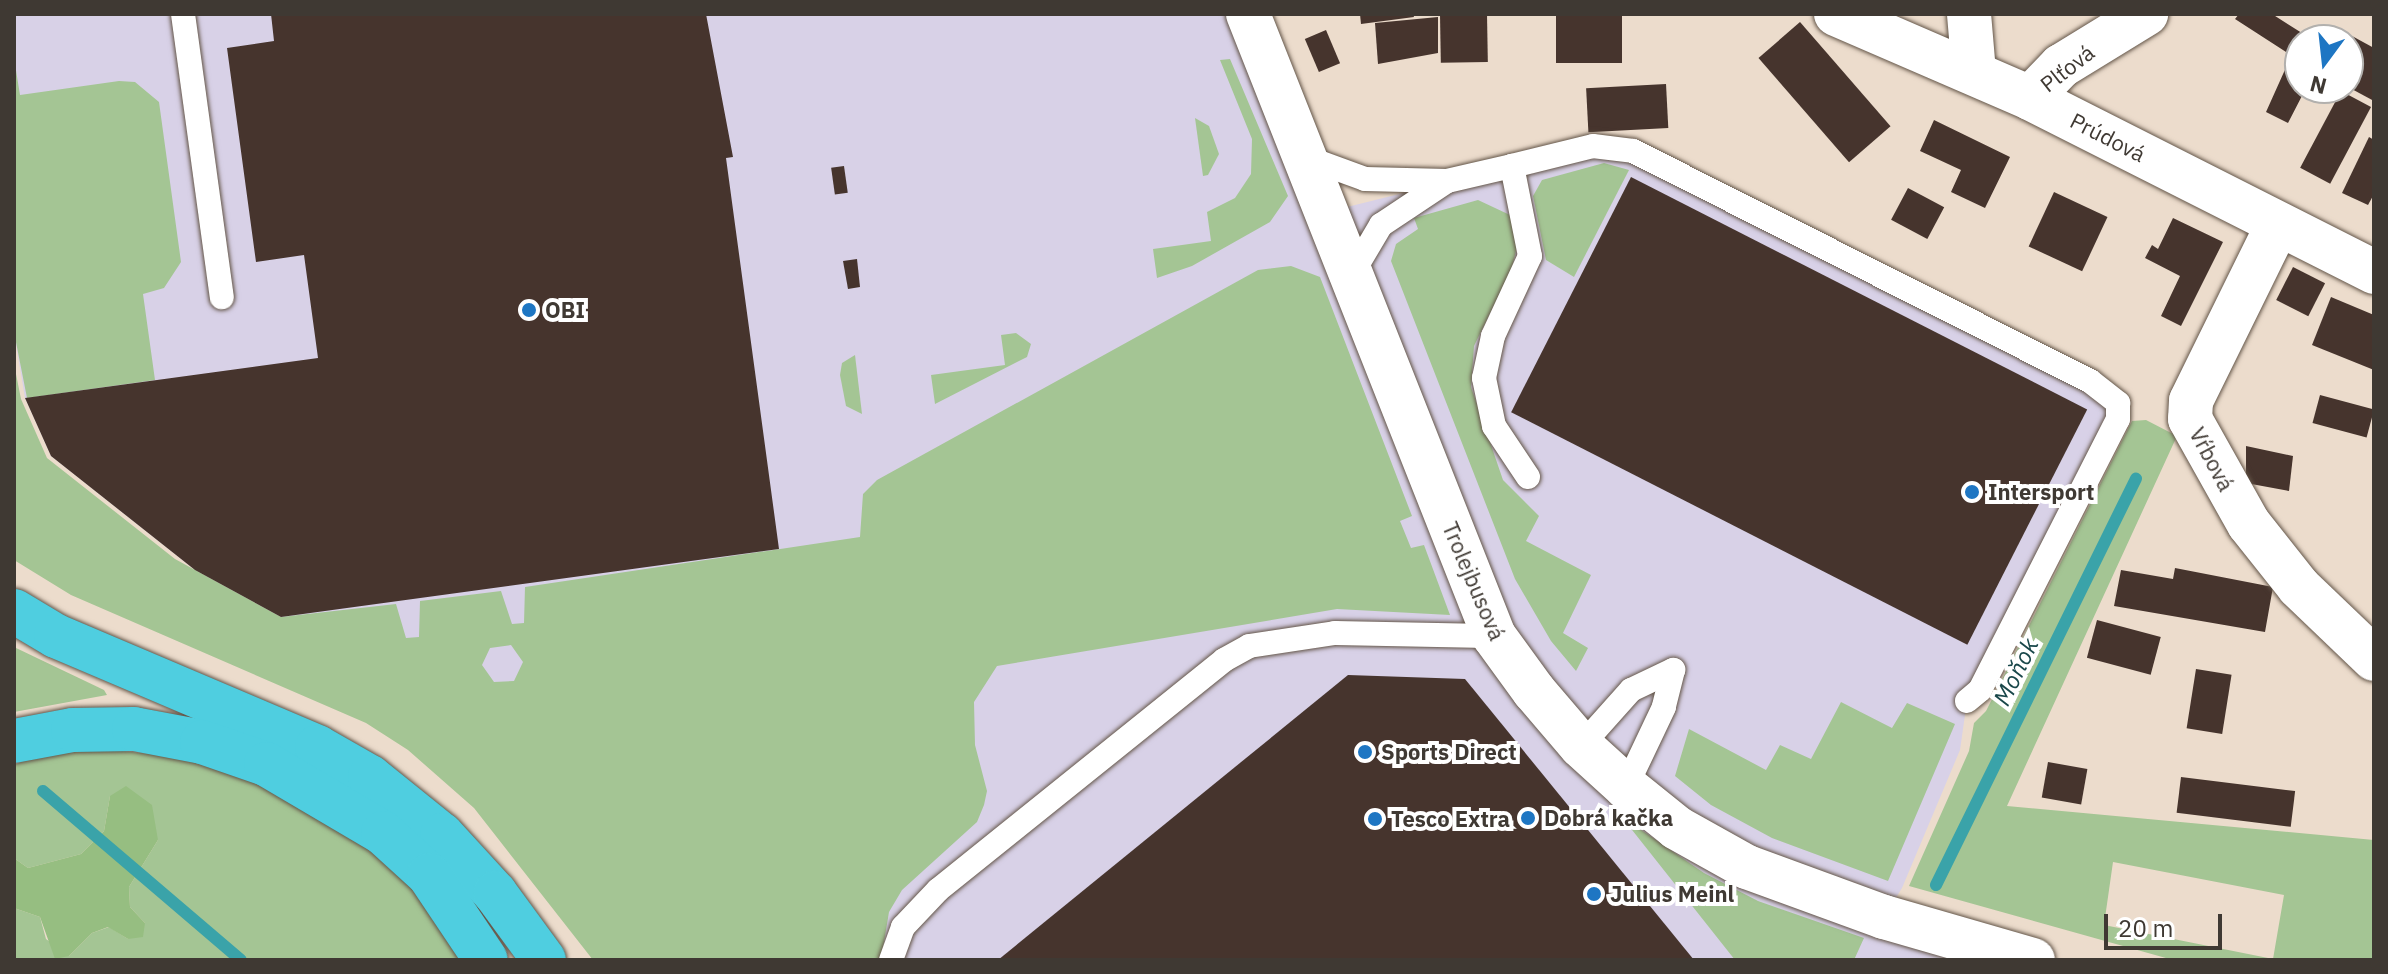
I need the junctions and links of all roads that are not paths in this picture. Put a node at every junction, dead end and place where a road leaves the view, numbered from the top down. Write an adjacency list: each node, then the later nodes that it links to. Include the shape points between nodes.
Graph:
1 (183, 14): 14 (lane)
2 (1248, 14): 8 (street, Trolejbusová)
3 (1836, 14): 6 (street, Prúdová)
4 (1969, 14): 6 (street)
5 (2146, 14): 7 (street, Plťová, via 2061,66)
6 (1974, 72): 7 (street, Prúdová)
7 (2030, 98): 11 (street, Prúdová)
8 (1305, 157): 10 (lane, via 1365,179); 13 (street, Trolejbusová)
9 (1512, 166): 10 (lane); 15 (lane, via 1530,256 1493,336 1484,378 1494,426); 19 (lane, via 1593,146 1633,151 2090,381 2118,403 2118,419 1980,690)
10 (1447, 181): 13 (lane, via 1381,225)
11 (2278, 224): 12 (street, Prúdová); 18 (street, Vŕbová, via 2191,401 2190,419 2249,524 2299,587)
12 (2374, 272)
13 (1352, 274): 17 (street, Trolejbusová)
14 (222, 297)
15 (1528, 477)
16 (14, 611): 24 (highway, via 56,636 317,747 370,777 442,835 495,893)
17 (1494, 636): 21 (street, Trolejbusová); 25 (lane, via 1335,633 1249,646 1224,660 938,890 903,927)
18 (2374, 659)
19 (1967, 701)
20 (14, 741): 23 (highway, via 73,730 134,729 202,742 266,764 383,833 429,875)
21 (1581, 746): 22 (street, Trolejbusová); 22 (lane, via 1631,690 1673,670 1664,707)
22 (1626, 787): 26 (street, Trolejbusová, via 1677,828 1747,867 1884,917)
23 (486, 960)
24 (544, 960)
25 (891, 960)
26 (2033, 960)

